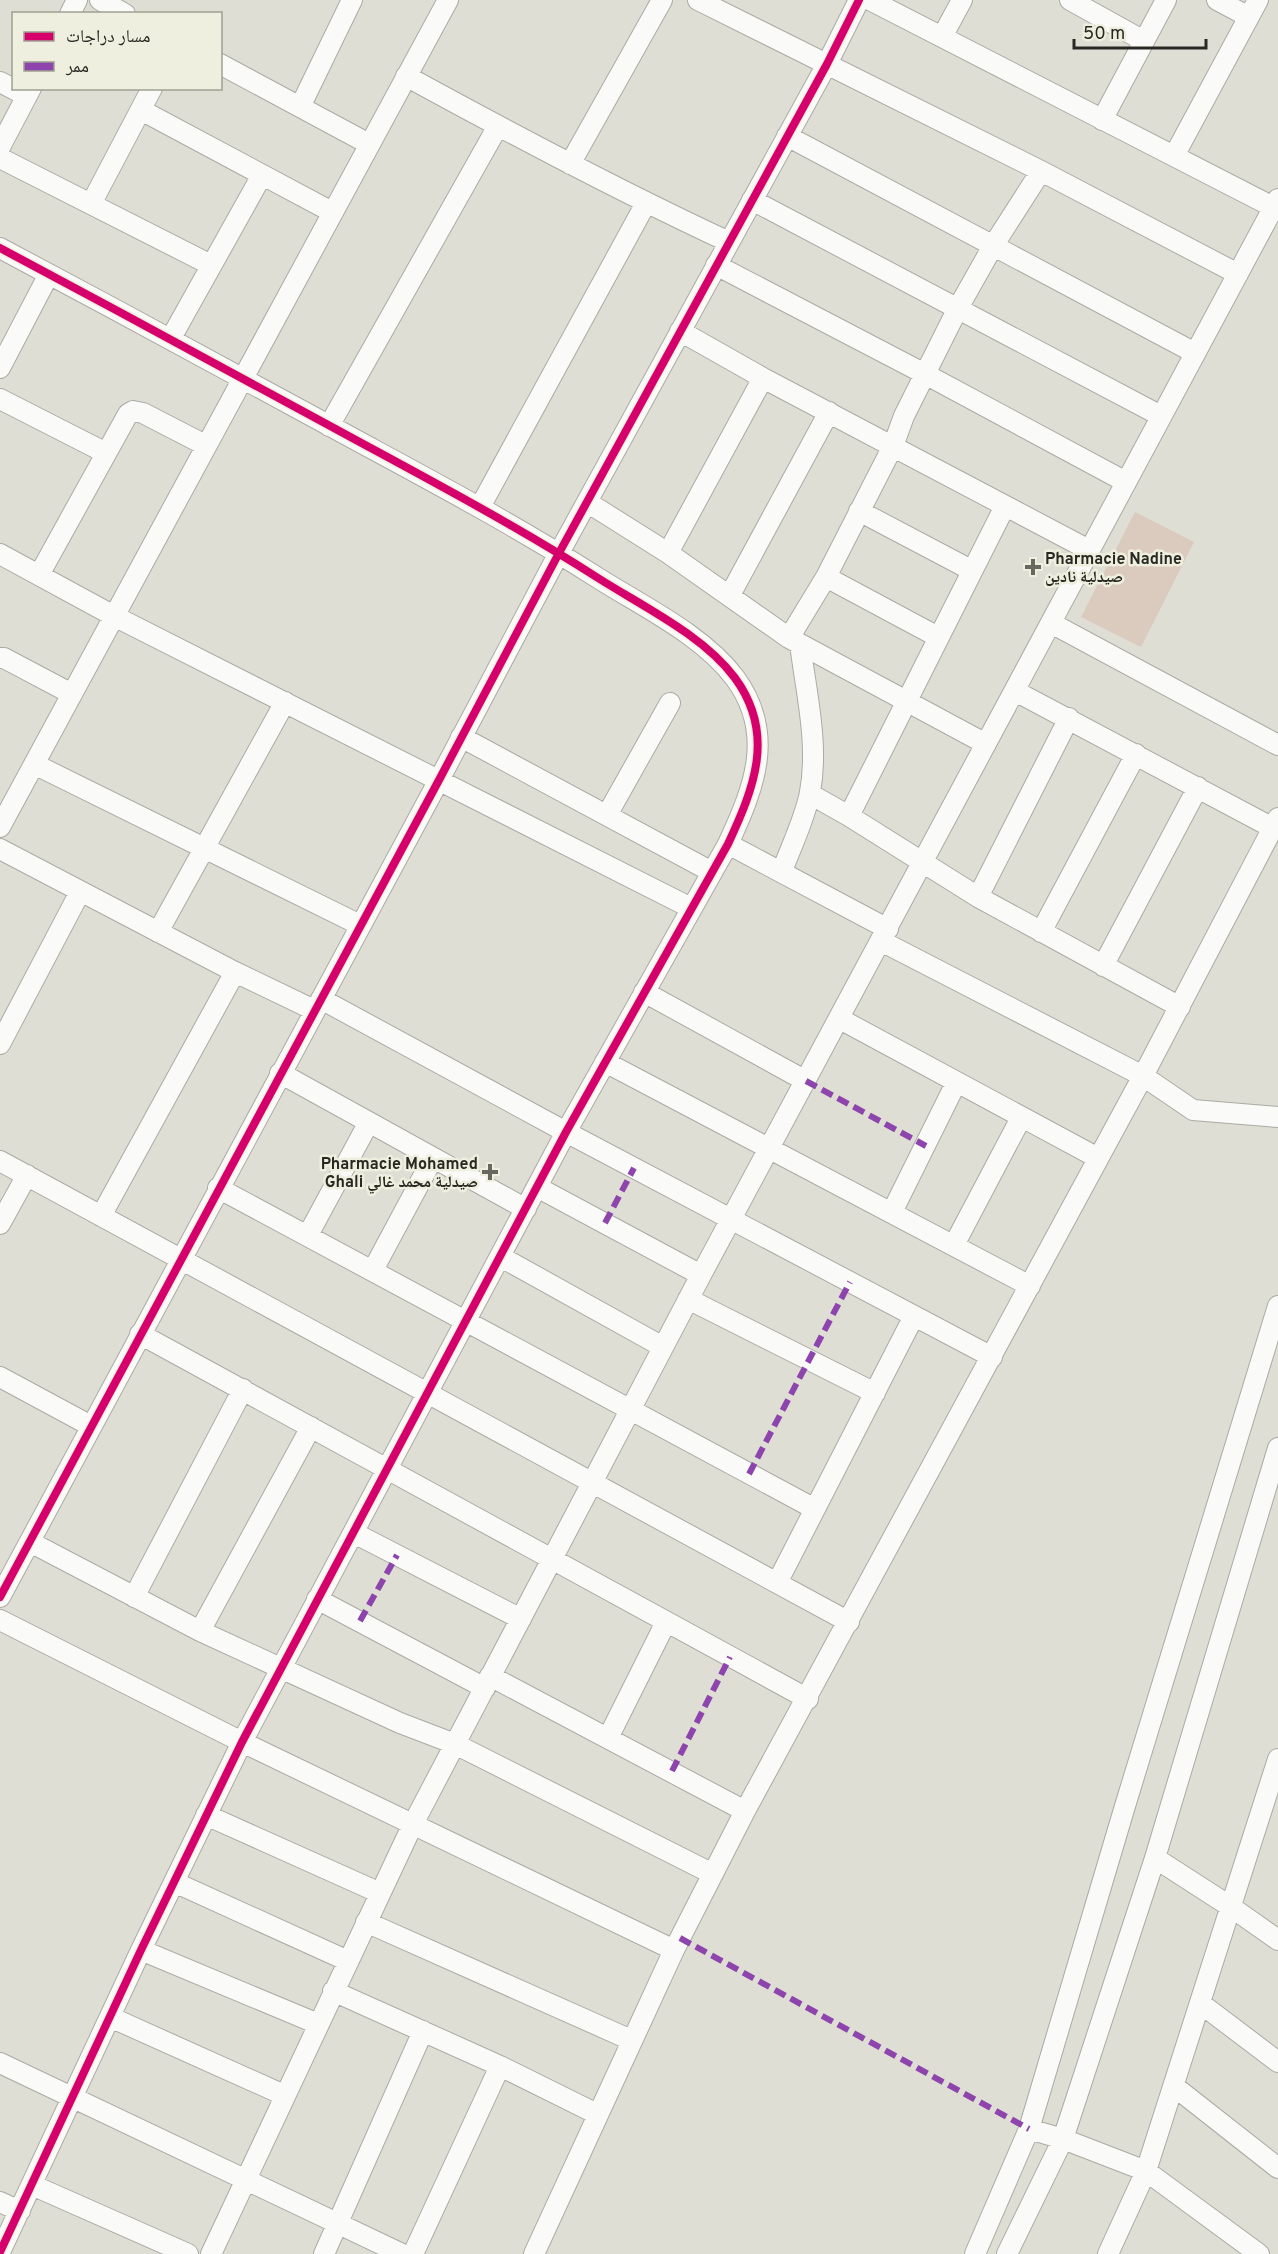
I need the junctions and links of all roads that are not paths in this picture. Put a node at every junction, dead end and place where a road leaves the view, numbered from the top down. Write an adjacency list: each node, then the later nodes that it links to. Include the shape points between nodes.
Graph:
1 (100, 0): 13 (street)
2 (352, 0): 21 (street)
3 (448, 0): 18 (street)
4 (662, 0): 30 (street)
5 (698, 0): 16 (street)
6 (859, 0): 16 (street)
7 (870, 0): 14 (street)
8 (962, 0): 14 (street)
9 (1070, 0): 15 (street)
10 (1167, 0): 15 (street)
11 (1217, 0): 12 (street)
12 (1253, 9): 28 (street)
13 (121, 12)
14 (942, 37): 23 (street)
15 (1144, 41): 23 (street)
16 (826, 64): 25 (street); 31 (street)
17 (222, 65): 21 (street)
18 (406, 75): 24 (street); 26 (street)
19 (151, 90): 22 (street)
20 (29, 92): 27 (street)
21 (300, 107): 26 (street)
22 (141, 110): 32 (street); 36 (street)
23 (1102, 120): 28 (street)
24 (498, 126): 30 (street); 56 (street)
25 (787, 136): 33 (street); 39 (street)
26 (369, 144): 37 (street)
27 (0, 147)
28 (1174, 156): 35 (street)
29 (0, 158): 36 (street)
30 (570, 164): 34 (street)
31 (1041, 171): 39 (street); 44 (street)
32 (262, 175): 37 (street); 41 (street)
33 (752, 200): 38 (street); 45 (street)
34 (646, 203): 38 (street); 63 (street)
35 (1276, 203): 44 (street)
36 (91, 204): 41 (street)
37 (332, 212): 51 (street)
38 (729, 242): 42 (street)
39 (993, 246): 45 (street); 48 (street)
40 (0, 248): 43 (street)
41 (211, 265): 47 (street)
42 (716, 266): 46 (street); 50 (street)
43 (49, 274): 47 (street); 49 (street)
44 (1238, 274): 48 (street)
45 (958, 308): 50 (street); 55 (street)
46 (680, 331): 52 (street); 61 (street)
47 (171, 338): 51 (street)
48 (1195, 353): 55 (street)
49 (0, 368)
50 (925, 374): 58 (street); 60 (street)
51 (242, 377): 56 (street); 57 (street)
52 (763, 378): 54 (street); 67 (street)
53 (0, 399): 59 (street)
54 (829, 412): 58 (street); 72 (street)
55 (1161, 416): 60 (street)
56 (329, 426): 63 (street)
57 (205, 445): 59 (street, via 133,411); 73 (street)
58 (893, 446): 62 (street); 64 (street)
59 (106, 453): 70 (street)
60 (1126, 482): 65 (street)
61 (587, 502): 66 (street); 67 (street)
62 (1005, 506): 65 (street); 69 (street)
63 (480, 507): 66 (street)
64 (860, 511): 69 (street); 71 (street)
65 (1089, 550): 74 (street)
66 (559, 553): 84 (street); 96 (street, via 700,644 735,679 756,725 758,750 746,806)
67 (668, 553): 72 (street)
68 (0, 554): 70 (street)
69 (971, 570): 75 (street)
70 (39, 575): 73 (street)
71 (826, 577): 75 (street); 76 (street)
72 (730, 594): 76 (street)
73 (114, 616): 79 (street); 81 (street)
74 (1051, 623): 78 (street); 86 (street)
75 (938, 637): 80 (street)
76 (794, 641): 80 (street); 91 (street, via 813,749)
77 (0, 658): 79 (street)
78 (1015, 691): 83 (street); 85 (street)
79 (72, 694): 88 (street)
80 (905, 701): 85 (street); 93 (street)
81 (285, 702): 89 (street); 98 (street)
82 (670, 703): 92 (street)
83 (1069, 718): 87 (street); 103 (street)
84 (461, 737): 89 (street); 92 (street)
85 (986, 744): 99 (street)
86 (1278, 745)
87 (1136, 754): 90 (street); 107 (street)
88 (34, 764): 95 (street); 98 (street)
89 (439, 780): 104 (street); 105 (street)
90 (1198, 787): 94 (street); 109 (street)
91 (810, 794): 93 (street); 100 (street)
92 (607, 815): 101 (street)
93 (849, 816): 99 (street)
94 (1275, 823): 113 (street)
95 (0, 827)
96 (728, 843): 100 (street); 101 (street)
97 (0, 849): 102 (street)
98 (205, 849): 105 (street); 106 (street)
99 (924, 863): 103 (street); 108 (street)
100 (782, 871): 108 (street)
101 (712, 872): 104 (street)
102 (80, 892): 106 (street); 115 (street)
103 (978, 897): 107 (street)
104 (692, 908): 111 (street)
105 (360, 925): 112 (street)
106 (158, 932): 110 (street)
107 (1041, 932): 109 (street)
108 (885, 935): 114 (street); 118 (street)
109 (1103, 966): 113 (street)
110 (235, 972): 112 (street); 134 (street)
111 (644, 992): 116 (street); 119 (street)
112 (318, 1004): 117 (street); 124 (street)
113 (1180, 1007): 118 (street)
114 (840, 1019): 119 (street); 120 (street)
115 (0, 1044)
116 (605, 1062): 124 (street); 125 (street)
117 (280, 1073): 123 (street); 131 (street)
118 (1143, 1076): 121 (street, via 1193,1110); 127 (street)
119 (806, 1082): 125 (street)
120 (957, 1083): 122 (street); 133 (street)
121 (1278, 1117)
122 (1021, 1118): 127 (street); 138 (street)
123 (369, 1122): 126 (street); 137 (street)
124 (566, 1132): 130 (street); 135 (street)
125 (769, 1149): 133 (street); 135 (street)
126 (433, 1158): 132 (street); 141 (street)
127 (1098, 1158): 143 (street)
128 (0, 1161): 129 (street)
129 (27, 1175): 134 (street); 136 (street)
130 (537, 1187): 132 (street); 142 (street)
131 (218, 1188): 137 (street); 140 (street)
132 (526, 1209): 139 (street)
133 (892, 1212): 138 (street)
134 (102, 1216): 140 (street)
135 (731, 1219): 142 (street); 146 (street)
136 (0, 1224)
137 (308, 1235): 141 (street)
138 (954, 1245): 143 (street)
139 (501, 1257): 147 (street); 149 (street)
140 (180, 1260): 148 (street); 154 (street)
141 (374, 1270): 147 (street)
142 (701, 1275): 144 (street)
143 (1030, 1286): 150 (street)
144 (688, 1299): 149 (street); 153 (street)
145 (1278, 1306): 207 (street)
146 (914, 1316): 150 (street); 153 (street)
147 (466, 1321): 154 (street); 155 (street)
148 (140, 1334): 152 (street); 156 (street)
149 (663, 1347): 155 (street)
150 (992, 1357): 172 (street)
151 (0, 1377): 156 (street)
152 (243, 1389): 157 (street); 167 (street)
153 (875, 1393): 161 (street)
154 (428, 1394): 159 (street); 160 (street)
155 (630, 1411): 160 (street); 161 (street)
156 (91, 1426): 163 (street)
157 (310, 1427): 159 (street); 173 (street)
158 (1278, 1448): 184 (street)
159 (387, 1468): 162 (street); 164 (street)
160 (592, 1483): 164 (street); 165 (street)
161 (815, 1509): 165 (street)
162 (354, 1533): 168 (street); 169 (street)
163 (30, 1542): 166 (street); 167 (street)
164 (552, 1560): 169 (street); 171 (street)
165 (777, 1583): 172 (street)
166 (0, 1597)
167 (134, 1597): 173 (street)
168 (318, 1599): 174 (street); 175 (street)
169 (520, 1619): 175 (street)
170 (0, 1620): 178 (street)
171 (666, 1622): 176 (street); 177 (street)
172 (849, 1622): 176 (street)
173 (200, 1631): 174 (street)
174 (281, 1667): 178 (street); 179 (street, via 400,1723)
175 (488, 1682): 177 (street); 179 (street)
176 (808, 1699): 181 (street)
177 (608, 1738): 181 (street)
178 (242, 1743): 182 (street); 183 (street)
179 (455, 1744): 183 (street); 185 (street)
180 (1278, 1759): 188 (street)
181 (746, 1811): 185 (street)
182 (206, 1815): 186 (street); 187 (street)
183 (412, 1826): 187 (street); 192 (street)
184 (1155, 1858): 188 (street); 208 (street)
185 (713, 1874): 192 (street)
186 (174, 1882): 191 (street); 193 (street)
187 (380, 1893): 189 (street)
188 (1231, 1907): 190 (street); 195 (street)
189 (366, 1922): 193 (street); 199 (street)
190 (1278, 1940)
191 (141, 1950): 196 (street); 197 (street)
192 (674, 1950): 199 (street)
193 (348, 1961): 194 (street)
194 (333, 1991): 197 (street); 198 (street)
195 (1200, 2003): 200 (street); 203 (street)
196 (111, 2017): 204 (street); 205 (street)
197 (318, 2024): 204 (street)
198 (423, 2031): 202 (street); 215 (street)
199 (631, 2040): 206 (street)
200 (1278, 2062)
201 (0, 2063): 205 (street)
202 (500, 2066): 206 (street); 222 (street)
203 (1175, 2087): 209 (street); 210 (street)
204 (284, 2095): 211 (street)
205 (72, 2097): 211 (street); 212 (street)
206 (597, 2114): 223 (street)
207 (1029, 2129): 208 (street); 224 (street)
208 (1063, 2139): 210 (street); 225 (street)
209 (1278, 2168)
210 (1146, 2171): 216 (street); 227 (street)
211 (247, 2178): 215 (street); 219 (street)
212 (32, 2185): 214 (street); 218 (street)
213 (0, 2202): 214 (street)
214 (20, 2211): 217 (street)
215 (337, 2223): 220 (street); 221 (street)
216 (1111, 2248): 226 (street)
217 (0, 2252)
218 (188, 2254)
219 (211, 2254)
220 (324, 2254)
221 (402, 2254)
222 (413, 2254)
223 (534, 2254)
224 (975, 2254)
225 (1007, 2254)
226 (1129, 2254)
227 (1259, 2254)

